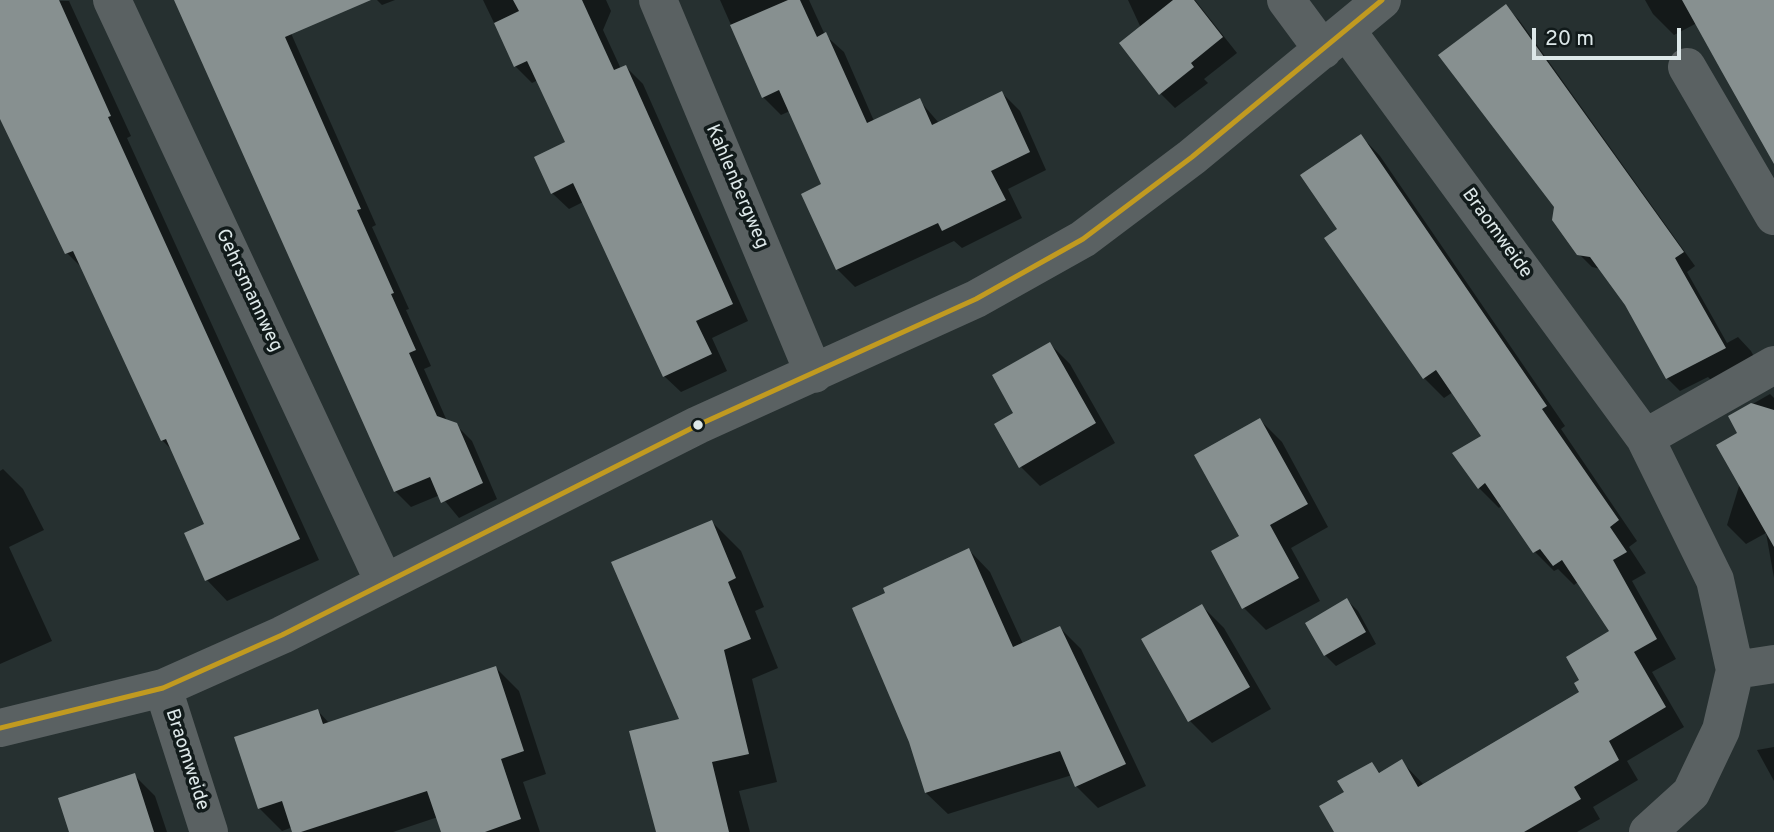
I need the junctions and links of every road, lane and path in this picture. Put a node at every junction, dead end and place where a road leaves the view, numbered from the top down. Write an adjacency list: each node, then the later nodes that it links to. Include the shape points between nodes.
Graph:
1 (112, 0): 11 (street, Gehrsmannweg)
2 (658, 0): 9 (street, Kahlenbergweg)
3 (1286, 0): 5 (street, Braomweide)
4 (1382, 0): 5 (street)
5 (1334, 40): 9 (street, via 1083,239 976,299); 10 (street, Braomweide)
6 (1687, 67): 7 (street)
7 (1774, 216)
8 (1774, 365): 10 (street)
9 (814, 374): 11 (street, via 698,425)
10 (1645, 438): 13 (street, Braomweide, via 1716,580)
11 (384, 582): 14 (street, via 282,635)
12 (1774, 664): 13 (street)
13 (1735, 670): 17 (street, Braomweide, via 1721,730 1691,793)
14 (163, 688): 15 (street); 16 (street, Braomweide)
15 (0, 728)
16 (209, 832)
17 (1648, 832)

